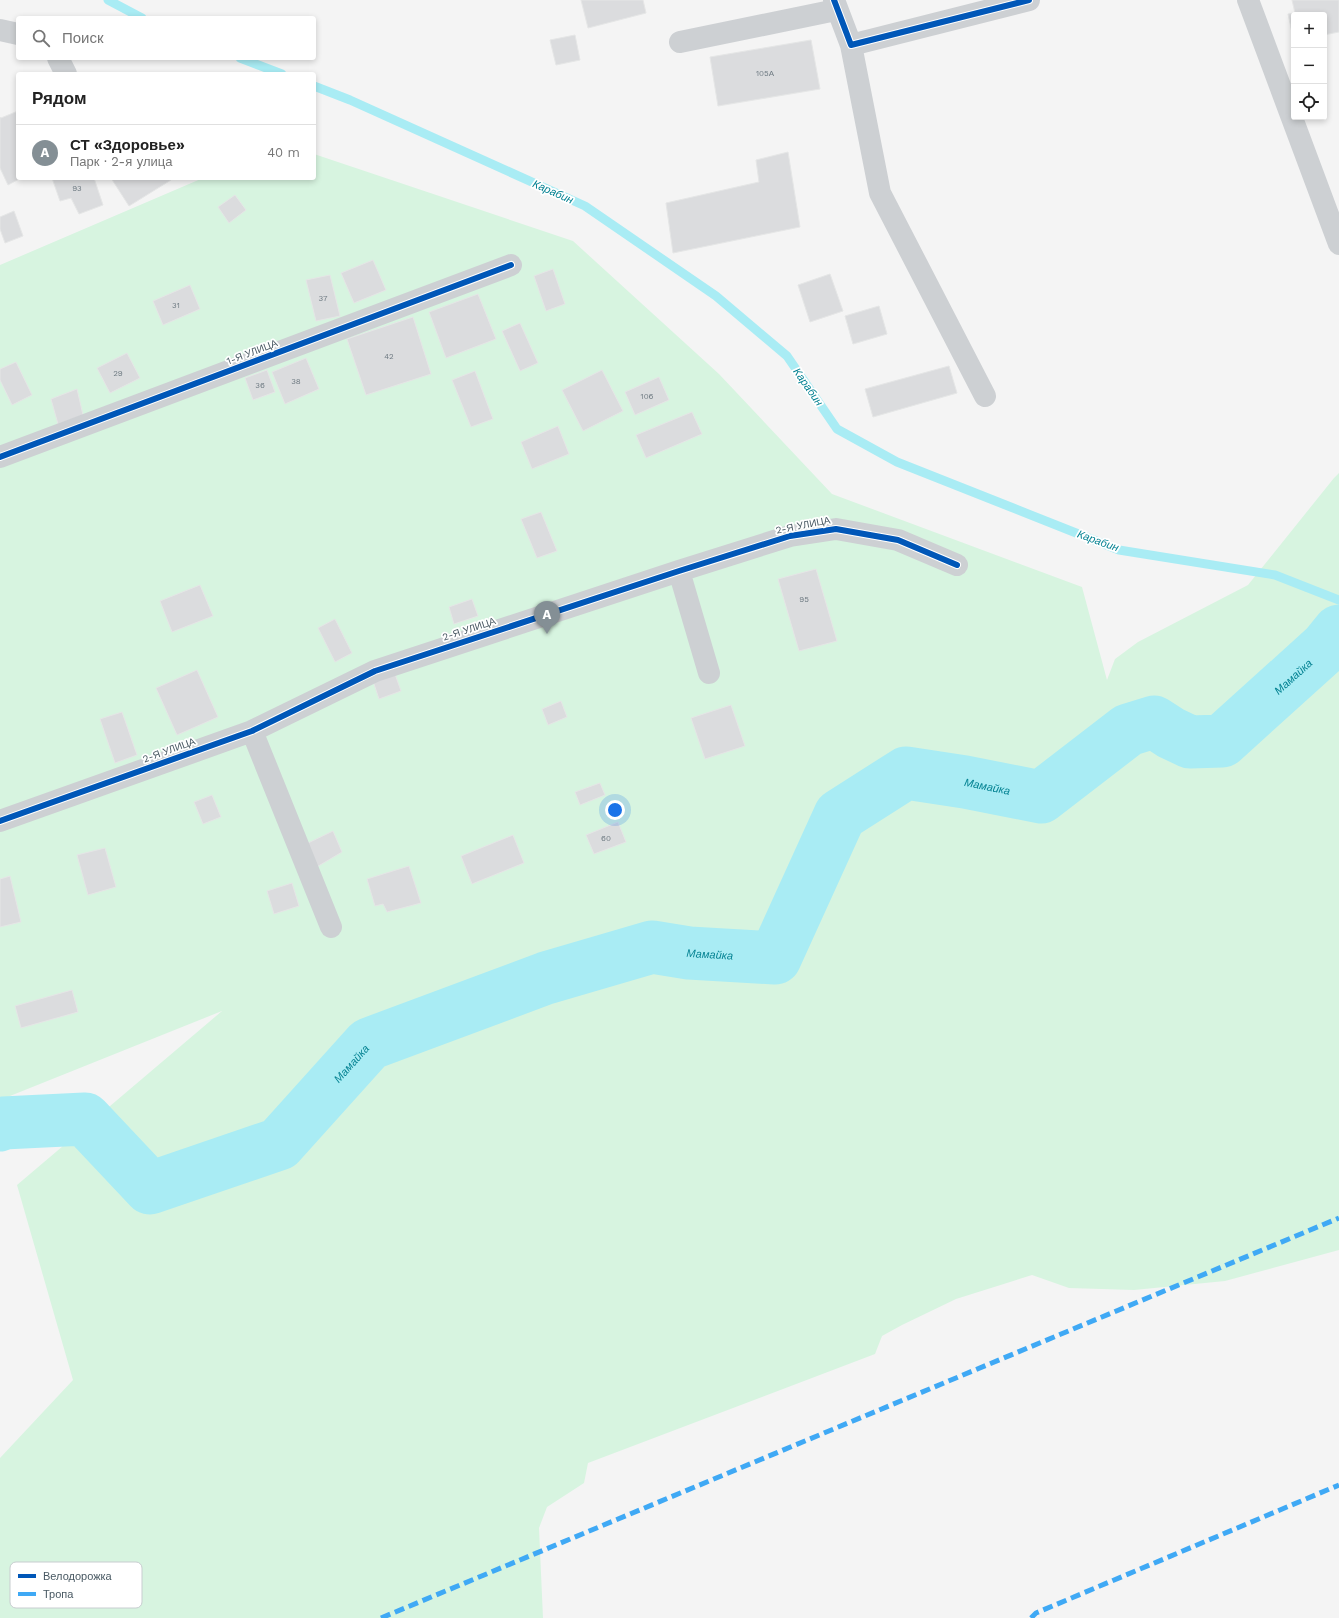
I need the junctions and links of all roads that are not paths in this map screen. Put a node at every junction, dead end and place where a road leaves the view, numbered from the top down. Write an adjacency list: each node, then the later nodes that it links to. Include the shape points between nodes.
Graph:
1 (1029, 0): 7 (street)
2 (1248, 0): 10 (street)
3 (835, 5): 6 (street); 7 (street)
4 (0, 30): 5 (street)
5 (16, 34)
6 (680, 42)
7 (851, 45): 12 (street, via 880,193)
8 (59, 60): 9 (street)
9 (65, 72)
10 (1339, 244)
11 (511, 265): 13 (street, 1-Я УЛИЦА)
12 (985, 396)
13 (0, 457)
14 (957, 565): 15 (street, 2-Я УЛИЦА, via 898,540 836,529 790,536)
15 (679, 570): 16 (street); 17 (street, 2-Я УЛИЦА, via 375,671)
16 (708, 673)
17 (252, 731): 18 (street, 2-Я УЛИЦА); 19 (street)
18 (0, 821)
19 (331, 927)

